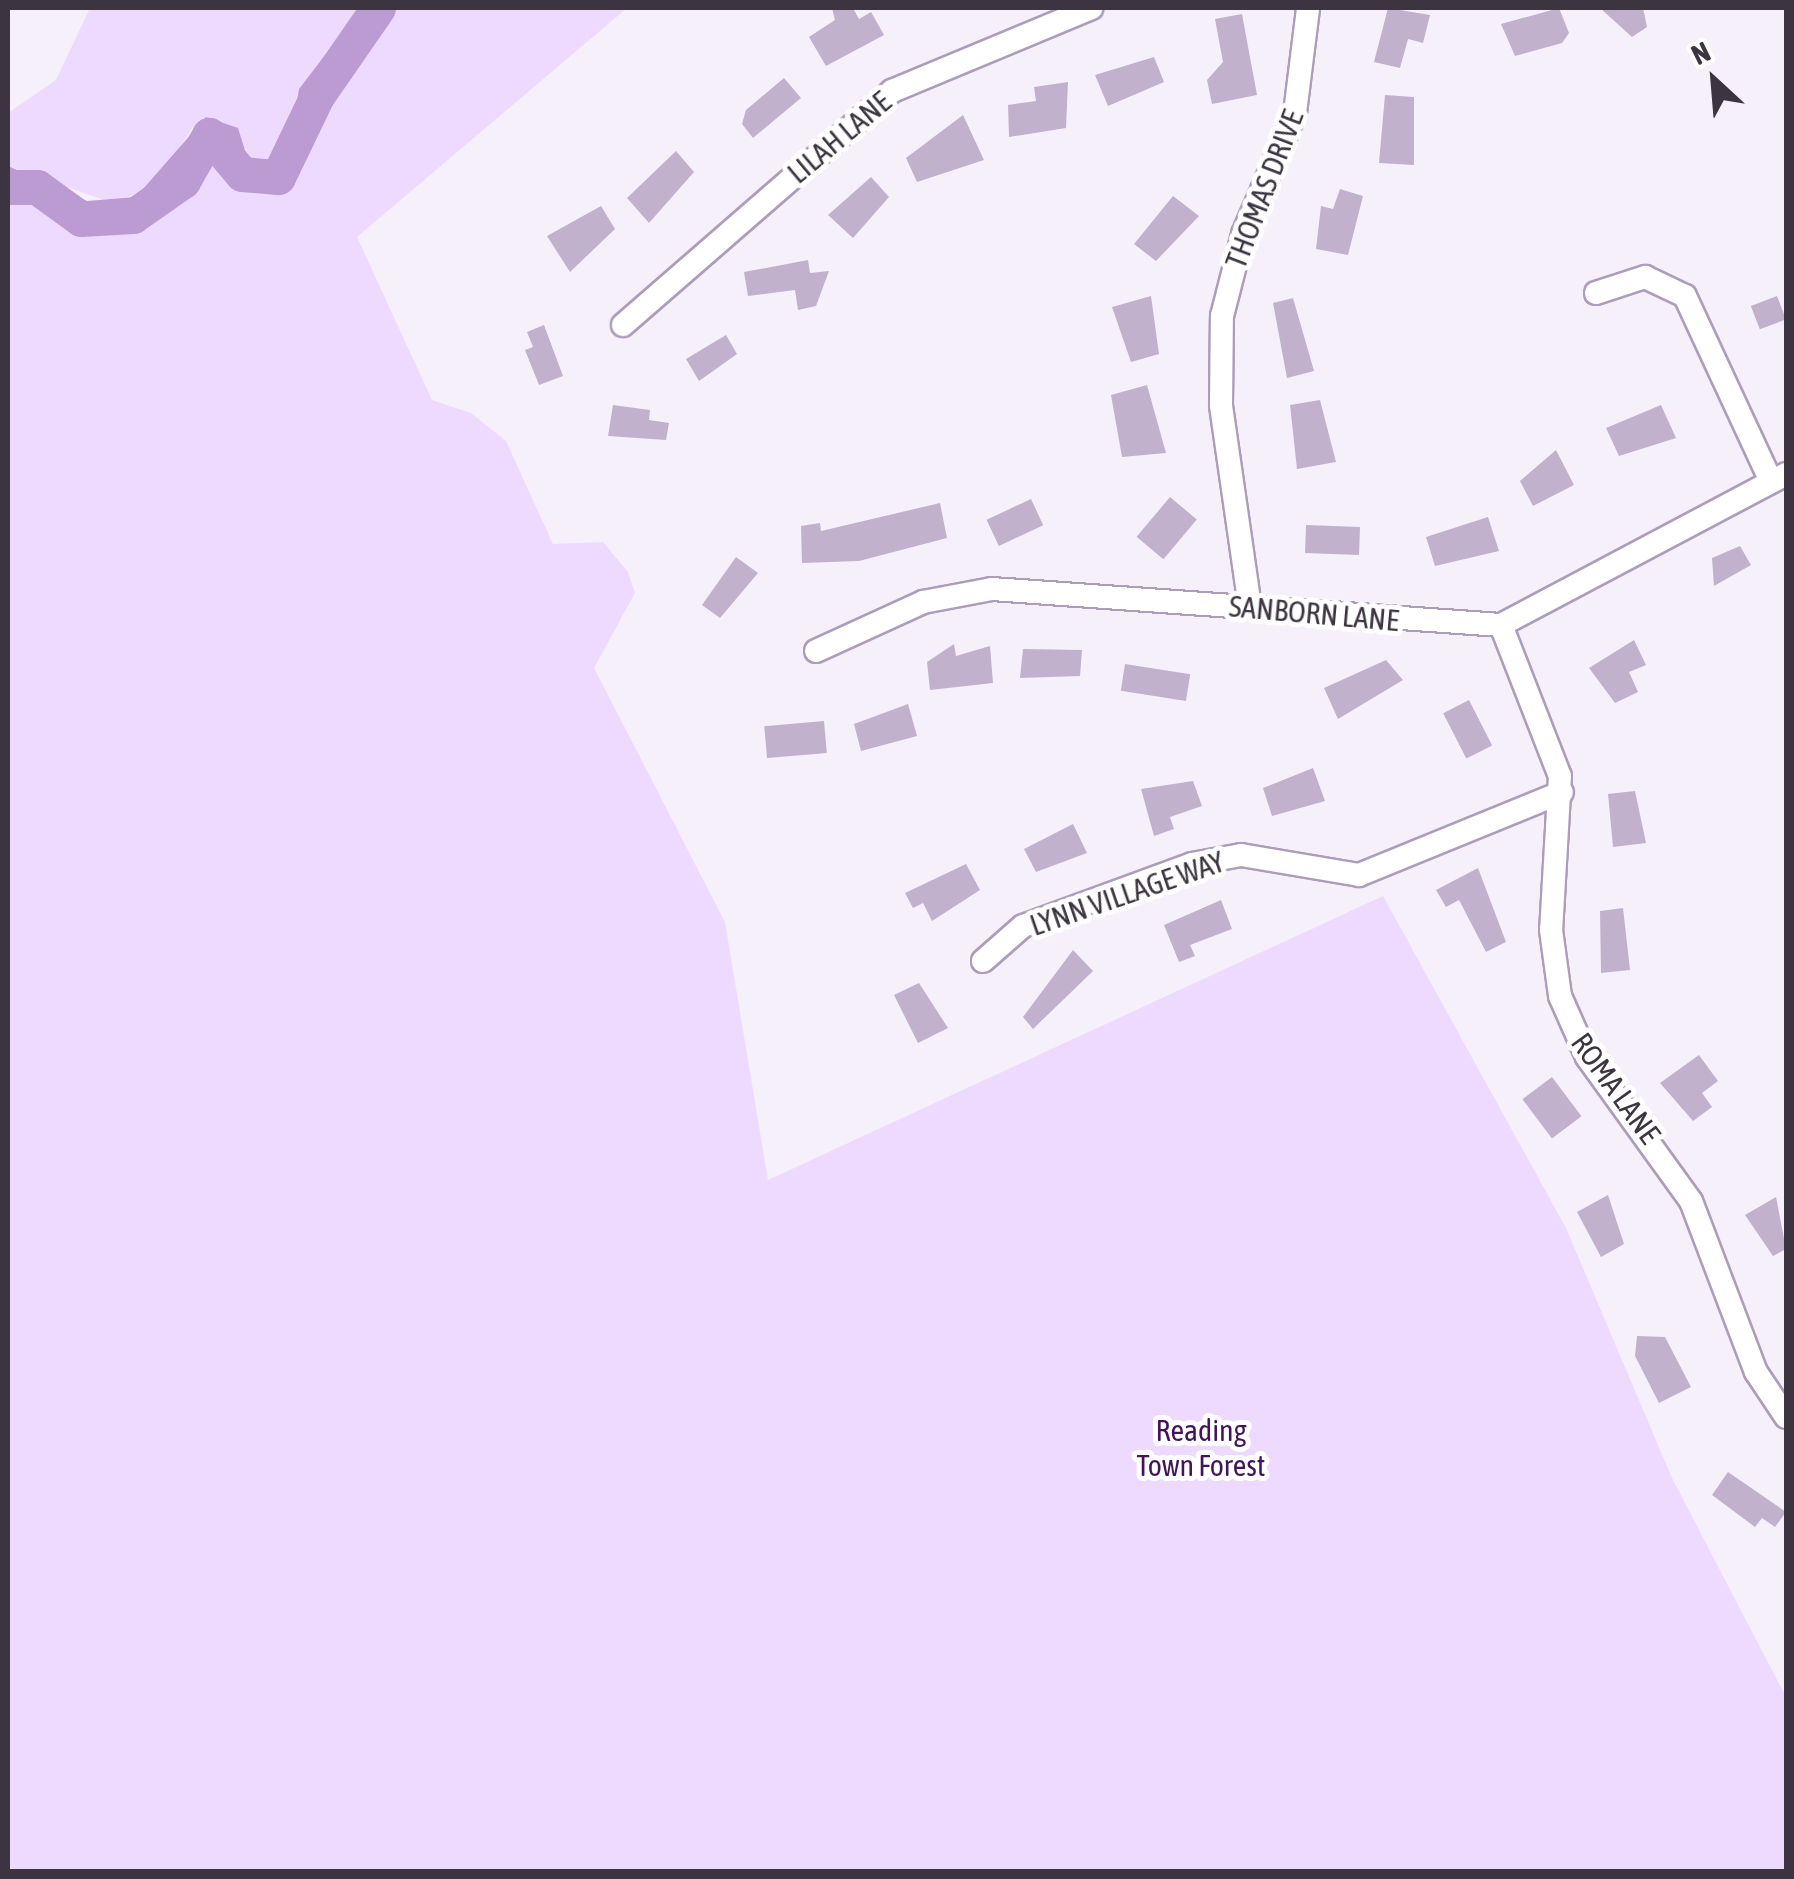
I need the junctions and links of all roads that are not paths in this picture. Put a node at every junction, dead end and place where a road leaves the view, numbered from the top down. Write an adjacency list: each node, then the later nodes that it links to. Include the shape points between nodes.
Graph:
1 (1091, 8): 4 (street, LILAH LANE, via 892,91)
2 (1308, 8): 6 (street, THOMAS DRIVE, via 1295,114 1244,234 1222,316 1220,405)
3 (1596, 293): 5 (street, via 1645,277 1685,296)
4 (622, 325)
5 (1779, 478): 7 (street)
6 (1250, 607): 7 (street, SANBORN LANE); 8 (street, SANBORN LANE, via 973,590)
7 (1501, 625): 9 (street, ROMA LANE)
8 (816, 650)
9 (1562, 792): 10 (street, LYNN VILLAGE WAY, via 1360,876 1240,855 1192,864 1023,926); 11 (street, ROMA LANE, via 1551,930 1560,996 1586,1057 1691,1201 1756,1372)
10 (983, 961)
11 (1786, 1417)

